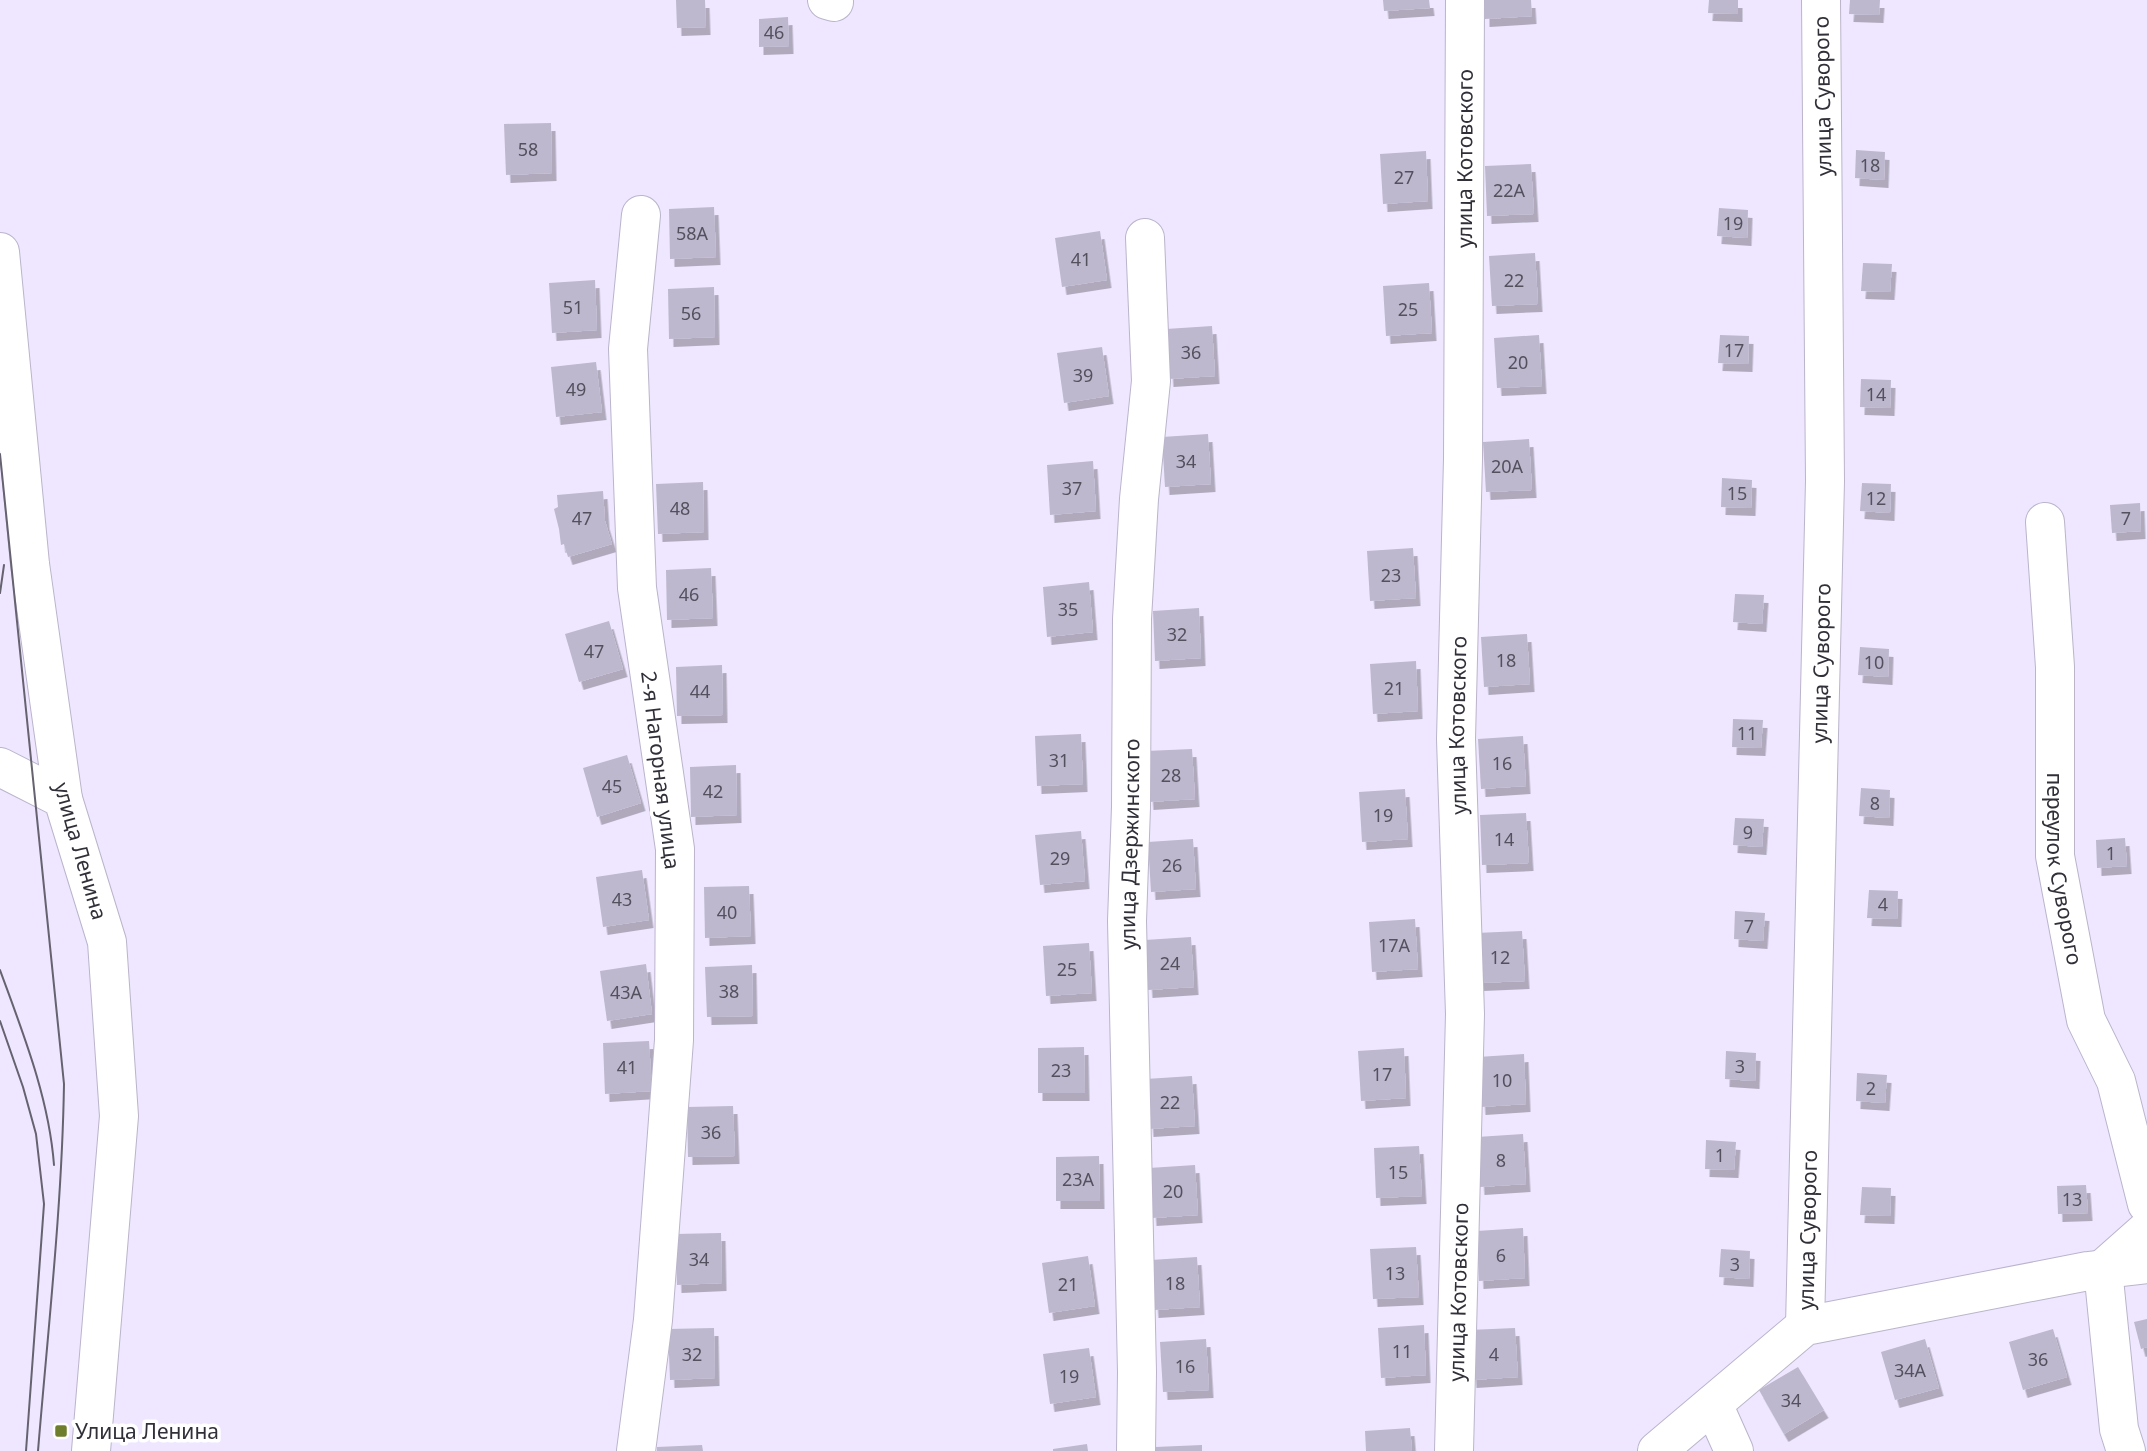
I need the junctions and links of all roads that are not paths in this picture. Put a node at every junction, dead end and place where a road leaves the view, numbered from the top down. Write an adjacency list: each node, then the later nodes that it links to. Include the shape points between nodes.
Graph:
1 (1465, 0): 18 (street, улица Котовского, via 1464,446 1456,739 1465,1014)
2 (1821, 0): 13 (street, улица Суворого, via 1825,481)
3 (641, 215): 16 (street, 2-я Нагорная улица, via 628,349 637,589 675,849 674,1040 653,1320)
4 (1145, 238): 17 (street, улица Дзержинского, via 1151,381 1132,619 1127,921)
5 (0, 252): 8 (street, улица Ленина, via 30,564)
6 (2045, 522): 9 (street, переулок Суворого, via 2055,667 2055,856 2086,1020 2116,1081)
7 (0, 767): 8 (street)
8 (63, 799): 15 (street, улица Ленина, via 107,942 119,1116)
9 (2147, 1205)
10 (2147, 1230): 12 (street)
11 (2147, 1264): 12 (street)
12 (2103, 1269): 13 (street); 21 (street, via 2119,1429)
13 (1805, 1326): 14 (street)
14 (1713, 1404): 19 (street); 20 (street)
15 (91, 1451)
16 (636, 1451)
17 (1136, 1451)
18 (1454, 1451)
19 (1657, 1451)
20 (1734, 1451)
21 (2126, 1451)

